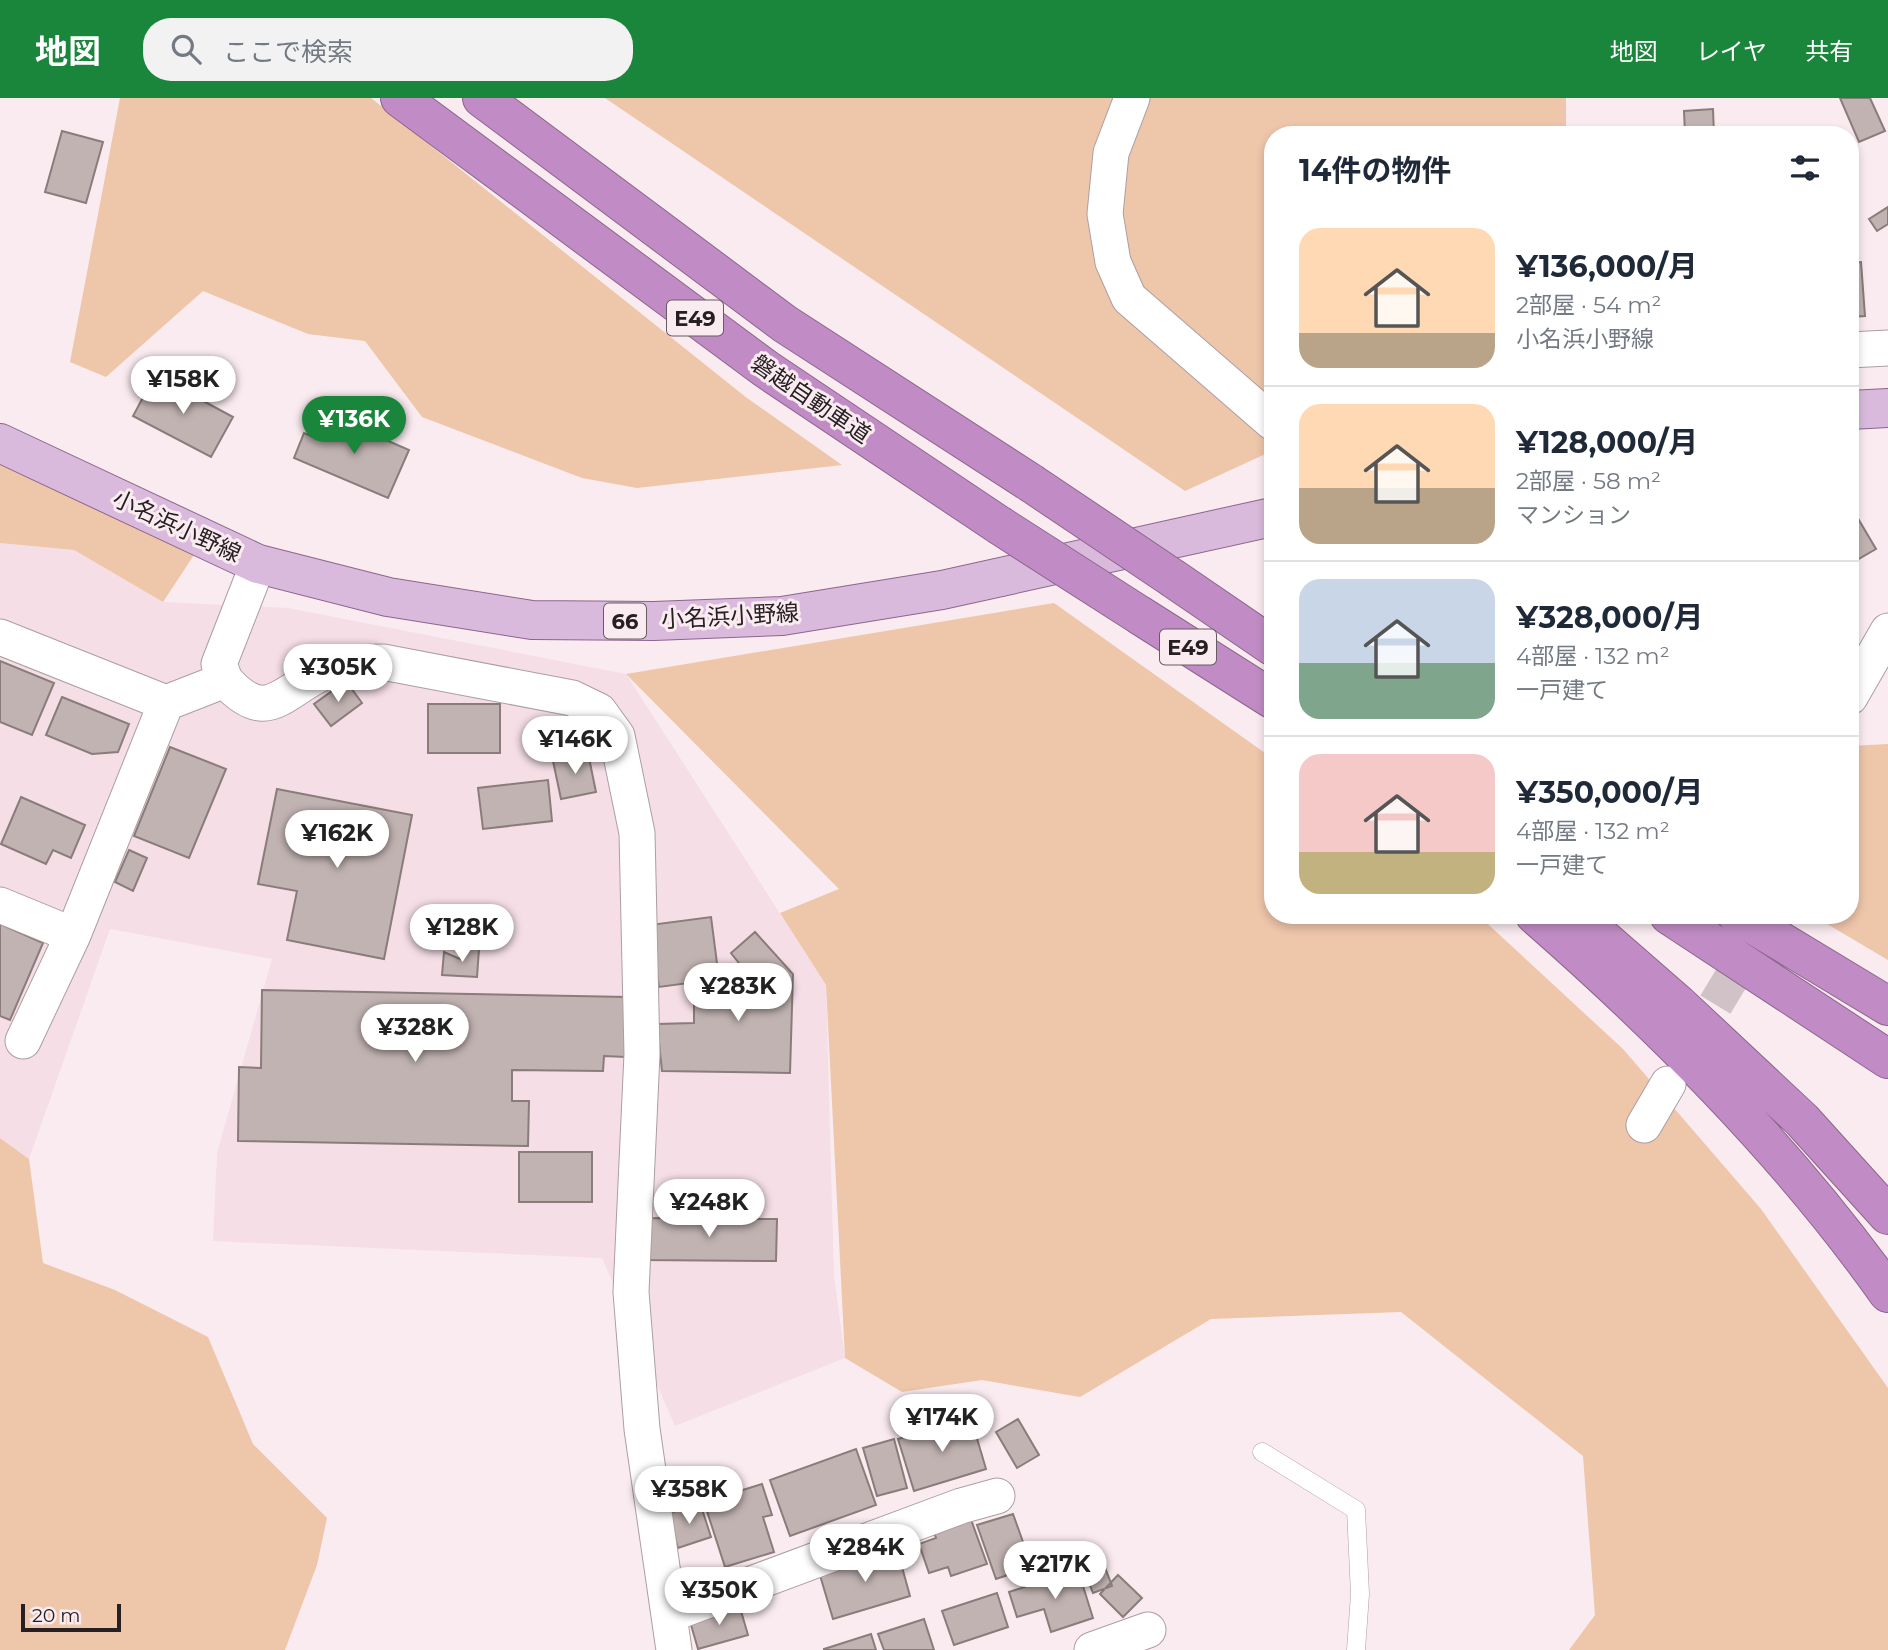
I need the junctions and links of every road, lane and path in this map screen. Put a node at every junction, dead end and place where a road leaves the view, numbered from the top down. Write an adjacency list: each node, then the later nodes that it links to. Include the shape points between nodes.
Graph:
1 (400, 98): 15 (highway, 磐越自動車道 / E49, bridge, via 766,369)
2 (482, 98): 14 (highway, 磐越自動車道 / E49, bridge, via 785,324)
3 (1132, 98): 8 (street, via 1111,153 1105,214 1112,262 1129,298)
4 (1888, 348): 5 (street)
5 (1859, 350)
6 (1888, 408): 7 (main road)
7 (1859, 410)
8 (1264, 415)
9 (0, 443): 11 (main road, 小名浜小野線 / 66)
10 (1264, 519): 11 (main road, 小名浜小野線 / 66, via 942,590 782,616 531,620 388,597)
11 (258, 564): 16 (street, via 219,664)
12 (1888, 631): 17 (street)
13 (0, 637): 20 (street)
14 (1262, 637)
15 (1236, 678): 18 (highway); 19 (highway)
16 (225, 680): 20 (street); 36 (street, via 242,699 265,704 352,662 383,662 572,698 600,711 617,736 637,833 639,898 642,1054 631,1292 642,1429)
17 (1859, 681)
18 (1264, 694)
19 (1264, 701)
20 (166, 704): 26 (street)
21 (0, 905): 26 (street)
22 (1545, 924): 33 (highway, via 1653,1023 1770,1148 1857,1249)
23 (1586, 924): 32 (highway, via 1802,1120)
24 (1683, 924): 29 (highway)
25 (1752, 924): 27 (highway)
26 (73, 934): 28 (street)
27 (1888, 1006)
28 (23, 1041)
29 (1888, 1059)
30 (1668, 1084): 31 (street)
31 (1644, 1125)
32 (1888, 1215)
33 (1888, 1293)
34 (1262, 1451): 40 (lane, via 1356,1510 1360,1594)
35 (998, 1496): 36 (street)
36 (671, 1614): 38 (street)
37 (1148, 1630): 39 (street)
38 (674, 1650)
39 (1092, 1650)
40 (1356, 1650)

